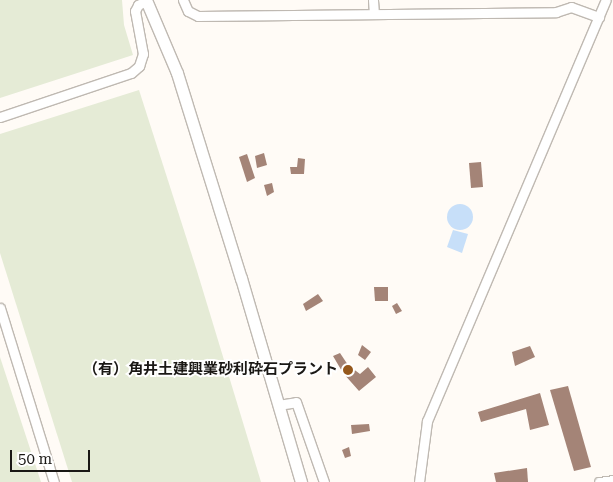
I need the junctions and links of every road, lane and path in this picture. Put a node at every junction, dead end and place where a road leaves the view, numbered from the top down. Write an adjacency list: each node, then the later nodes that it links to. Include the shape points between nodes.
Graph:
1 (146, 0): 8 (street, via 135,11 143,54 139,66 131,73); 10 (street, via 176,73)
2 (183, 0): 6 (street, via 188,11 198,16)
3 (373, 0): 6 (street)
4 (606, 0): 7 (street)
5 (572, 4): 6 (street, via 556,12); 7 (street)
6 (374, 14)
7 (598, 17): 15 (street, via 427,421)
8 (0, 117)
9 (0, 308): 12 (street)
10 (278, 405): 13 (street); 14 (street, via 296,402)
11 (613, 480): 16 (street)
12 (54, 482)
13 (301, 482)
14 (324, 482)
15 (419, 482)
16 (599, 482)

